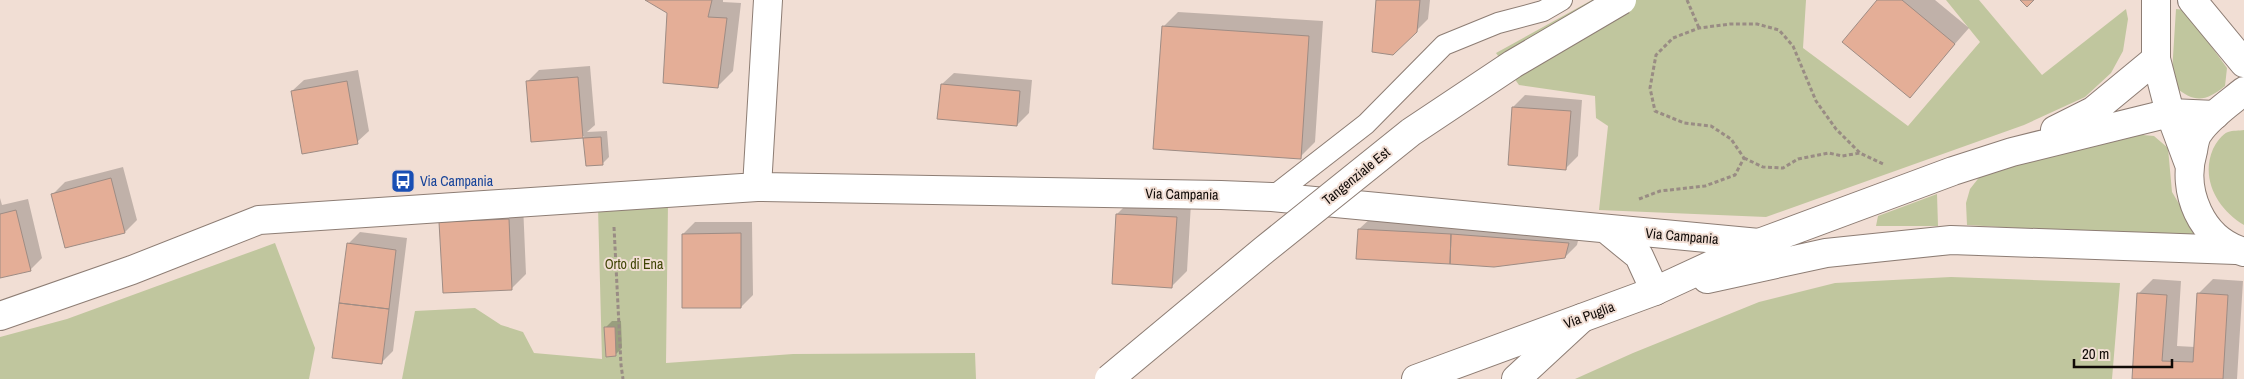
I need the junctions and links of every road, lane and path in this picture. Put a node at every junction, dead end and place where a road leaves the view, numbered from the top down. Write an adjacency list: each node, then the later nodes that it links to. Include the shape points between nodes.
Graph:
1 (768, 0): 19 (main road)
2 (1562, 0): 21 (lane, via 1544,11 1498,23 1444,45 1366,124)
3 (1622, 0): 30 (main road, Tangenziale Est, bridge, via 1513,64 1411,132)
4 (1687, 0): 7 (path)
5 (2156, 0): 8 (main road)
6 (2192, 0): 9 (main road)
7 (1699, 28): 15 (path, via 1757,24 1779,30 1793,46 1816,101); 16 (path, via 1673,38 1656,55 1650,88 1655,111 1684,123 1711,126 1731,140)
8 (2156, 59): 12 (main road); 14 (main road, via 2093,111)
9 (2244, 63)
10 (2244, 91): 13 (main road)
11 (2244, 111): 13 (main road)
12 (2170, 113): 13 (main road); 14 (main road); 17 (main road)
13 (2215, 114): 17 (main road, via 2197,134)
14 (2012, 152): 23 (main road, Via Puglia)
15 (1860, 154): 16 (path, via 1842,156 1829,153 1798,160 1783,168 1762,167); 18 (path)
16 (1744, 158): 22 (path, via 1735,174 1705,186 1660,191 1611,212)
17 (2189, 164): 24 (main road, via 2190,190 2198,214 2214,235)
18 (1889, 167)
19 (757, 187): 20 (main road, Via Campania); 21 (main road, Via Campania)
20 (612, 196): 26 (main road, Via Campania, via 259,220 132,270); 29 (path)
21 (1272, 198): 22 (main road, Via Campania)
22 (1606, 229): 23 (main road, Via Campania); 25 (main road, Via Campania, via 1639,256)
23 (1759, 243): 25 (main road, Via Puglia)
24 (2240, 251): 25 (main road, via 1950,240 1826,253)
25 (1655, 291): 27 (main road, Via Puglia)
26 (0, 316)
27 (1582, 318): 28 (main road, Via Puglia); 31 (main road)
28 (1429, 377)
29 (623, 379)
30 (1109, 379)
31 (1516, 379)

